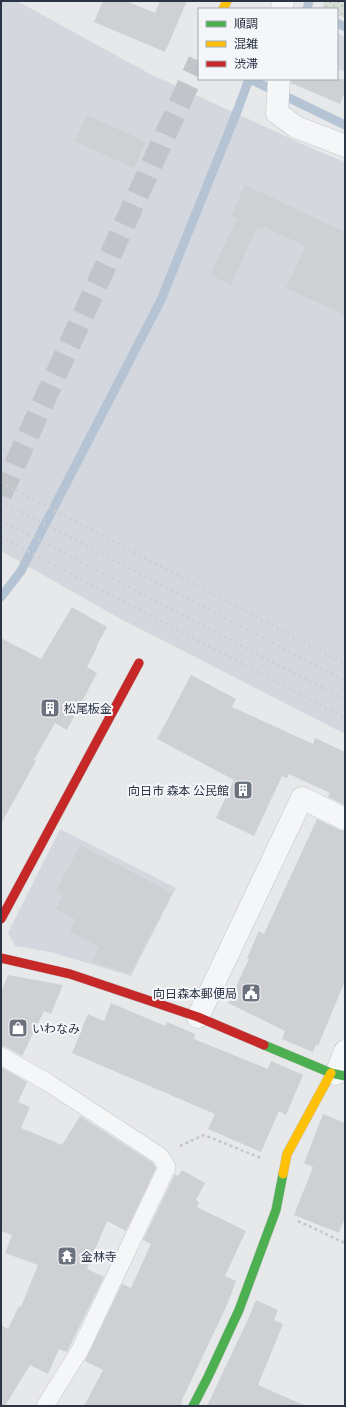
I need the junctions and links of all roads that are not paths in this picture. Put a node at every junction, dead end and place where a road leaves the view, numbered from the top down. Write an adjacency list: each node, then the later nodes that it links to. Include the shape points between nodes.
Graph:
1 (279, 80): 2 (street, via 277,113 296,127)
2 (345, 146)
3 (139, 663): 5 (street)
4 (345, 819): 7 (street, via 302,798)
5 (1, 919)
6 (1, 958): 7 (street, via 70,974)
7 (198, 1017): 10 (street)
8 (345, 1051): 10 (street)
9 (1, 1056): 11 (lane, via 47,1082 160,1156 167,1167 80,1350)
10 (337, 1075): 12 (street, via 287,1154 276,1210 238,1310)
11 (45, 1406)
12 (193, 1406)

